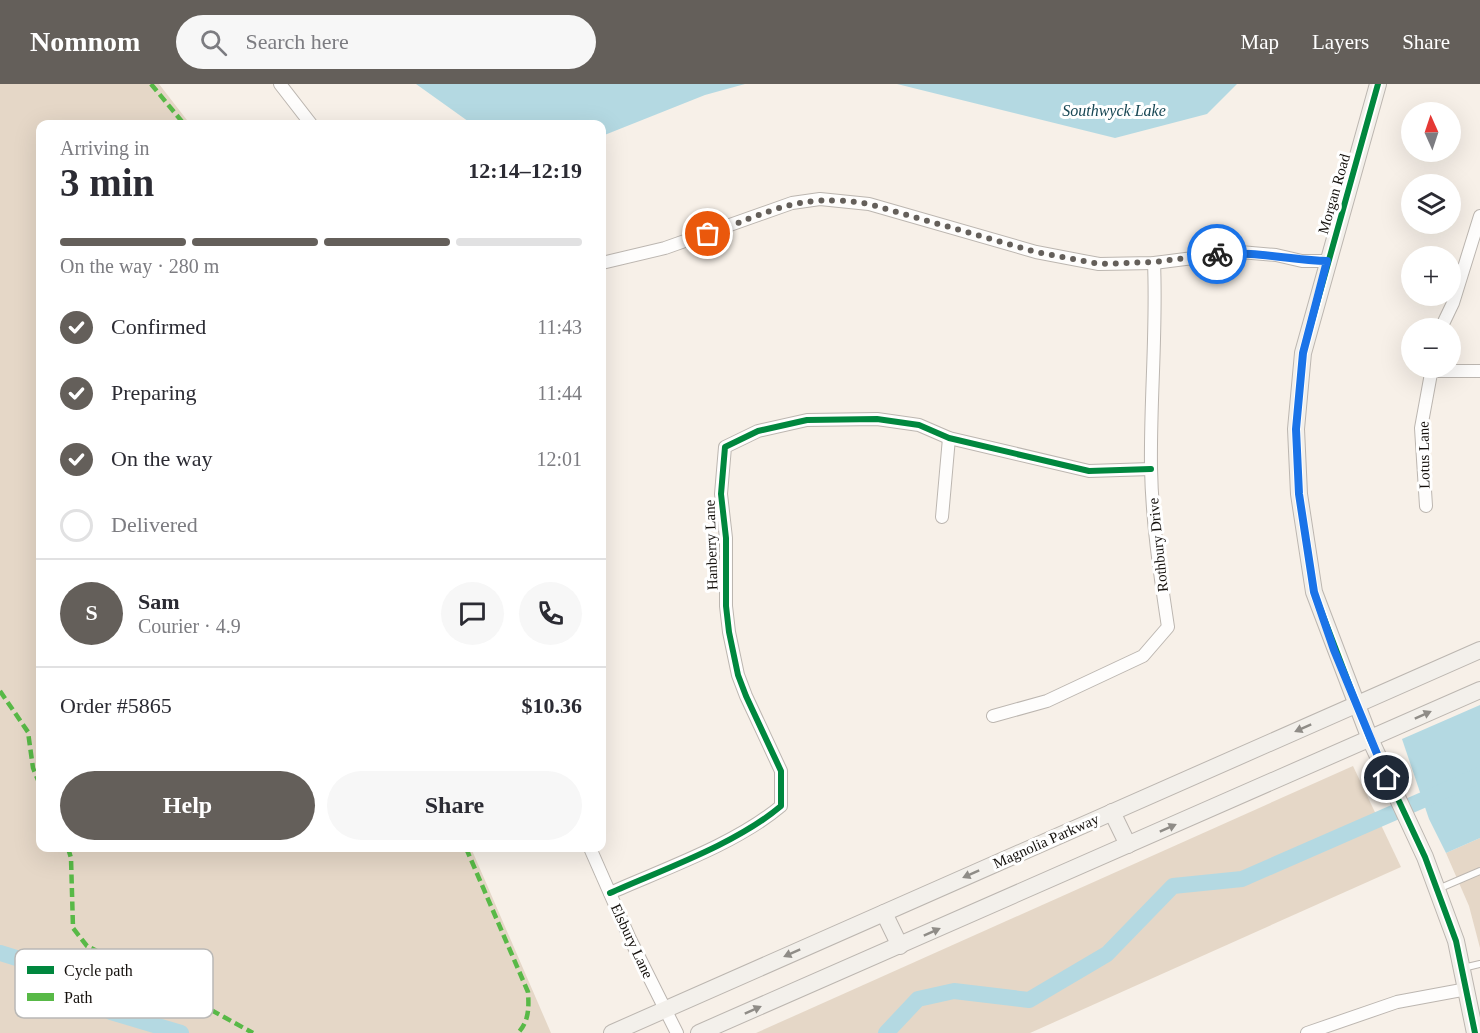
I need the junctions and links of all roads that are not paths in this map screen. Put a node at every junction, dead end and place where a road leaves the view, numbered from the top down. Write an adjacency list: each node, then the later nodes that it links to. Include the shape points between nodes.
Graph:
1 (280, 84): 3 (street)
2 (1378, 84): 5 (main road, Morgan Road)
3 (308, 120)
4 (1480, 216): 8 (street)
5 (1327, 261): 7 (street, via 1240,252); 18 (main road, Morgan Road, via 1303,353 1296,429 1299,494 1314,592)
6 (606, 262): 7 (street, via 665,248 792,203 820,199 869,204 1025,249 1088,262)
7 (1154, 262): 13 (street, Rothbury Drive)
8 (1446, 318)
9 (1461, 371): 10 (street)
10 (1480, 372)
11 (1429, 378): 14 (street, Lotus Lane, via 1421,428)
12 (949, 438): 13 (street, Hanberry Lane, via 1089,471); 15 (street); 26 (street, Hanberry Lane, via 919,425 837,418 758,431 725,447 721,494 729,632 738,675 781,771 780,806 754,825 697,854)
13 (1151, 469): 19 (street, Rothbury Drive, via 1156,544 1168,627 1143,656 1047,701)
14 (1426, 506)
15 (942, 517)
16 (1480, 650): 18 (main road, Magnolia Parkway)
17 (1480, 690): 20 (main road, one-way to 17)
18 (1356, 704): 20 (main road, Morgan Road); 21 (main road, Magnolia Parkway, one-way to 21)
19 (993, 716)
20 (1370, 739): 22 (main road, one-way to 20); 25 (main road, Morgan Road)
21 (1112, 812): 22 (main road); 27 (main road, Magnolia Parkway, one-way to 27)
22 (1128, 845): 28 (main road, one-way to 22)
23 (592, 852): 26 (street, Elsbury Lane)
24 (1480, 871): 25 (lane)
25 (1437, 889): 30 (main road, Morgan Road)
26 (610, 892): 32 (street, Elsbury Lane)
27 (884, 913): 28 (main road); 32 (main road, Magnolia Parkway, one-way to 32)
28 (900, 946): 36 (main road, one-way to 28)
29 (1480, 964): 30 (lane)
30 (1463, 968): 31 (main road, Morgan Road)
31 (1467, 989): 33 (street, via 1397,1002); 38 (main road, Morgan Road)
32 (665, 1010): 34 (main road, Magnolia Parkway); 35 (street, Elsbury Lane)
33 (1331, 1028): 37 (street)
34 (612, 1033)
35 (677, 1033)
36 (699, 1033)
37 (1307, 1033)
38 (1475, 1033)

